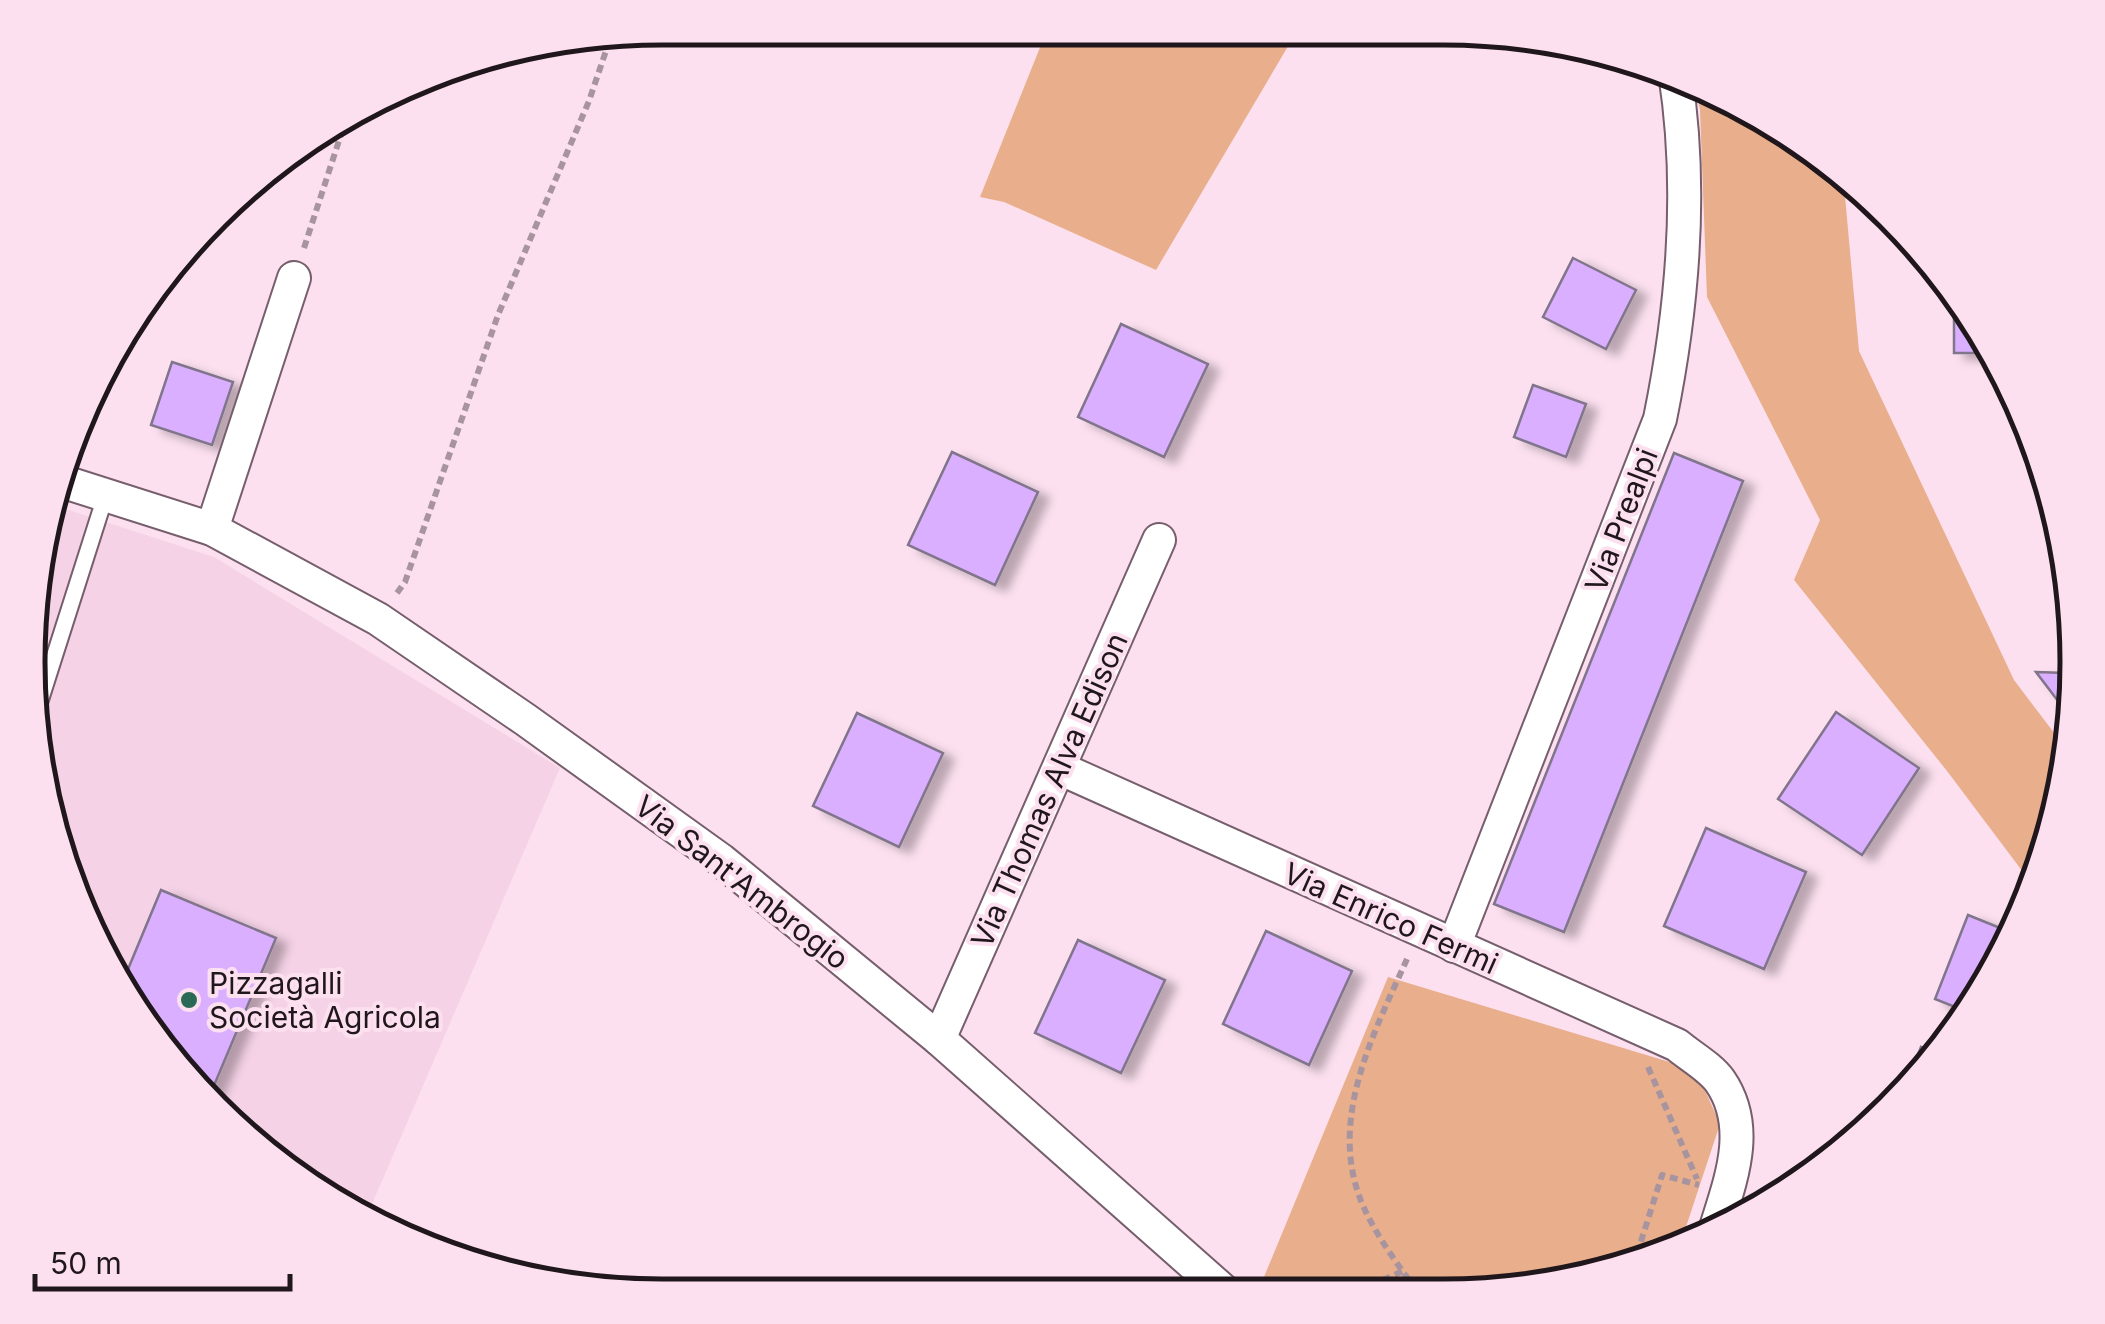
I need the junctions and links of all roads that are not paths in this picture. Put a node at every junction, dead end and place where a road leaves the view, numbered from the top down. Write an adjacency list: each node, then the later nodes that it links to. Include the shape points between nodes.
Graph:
1 (1678, 92): 9 (street, Via Prealpi, via 1684,251 1660,419)
2 (294, 278): 5 (street)
3 (72, 484): 4 (street, Via Sant'Ambrogio)
4 (106, 494): 5 (street, Via Sant'Ambrogio); 7 (lane)
5 (212, 530): 10 (street, Via Sant'Ambrogio, via 378,619 721,860)
6 (1159, 540): 8 (street, Via Thomas Alva Edison)
7 (46, 684)
8 (1059, 768): 9 (street, Via Enrico Fermi); 10 (street, Via Thomas Alva Edison)
9 (1454, 946): 11 (street, Via Enrico Fermi, via 1677,1046 1718,1078 1734,1108 1736,1164 1712,1190)
10 (939, 1039): 12 (street, Via Sant'Ambrogio)
11 (1713, 1216)
12 (1210, 1279)

